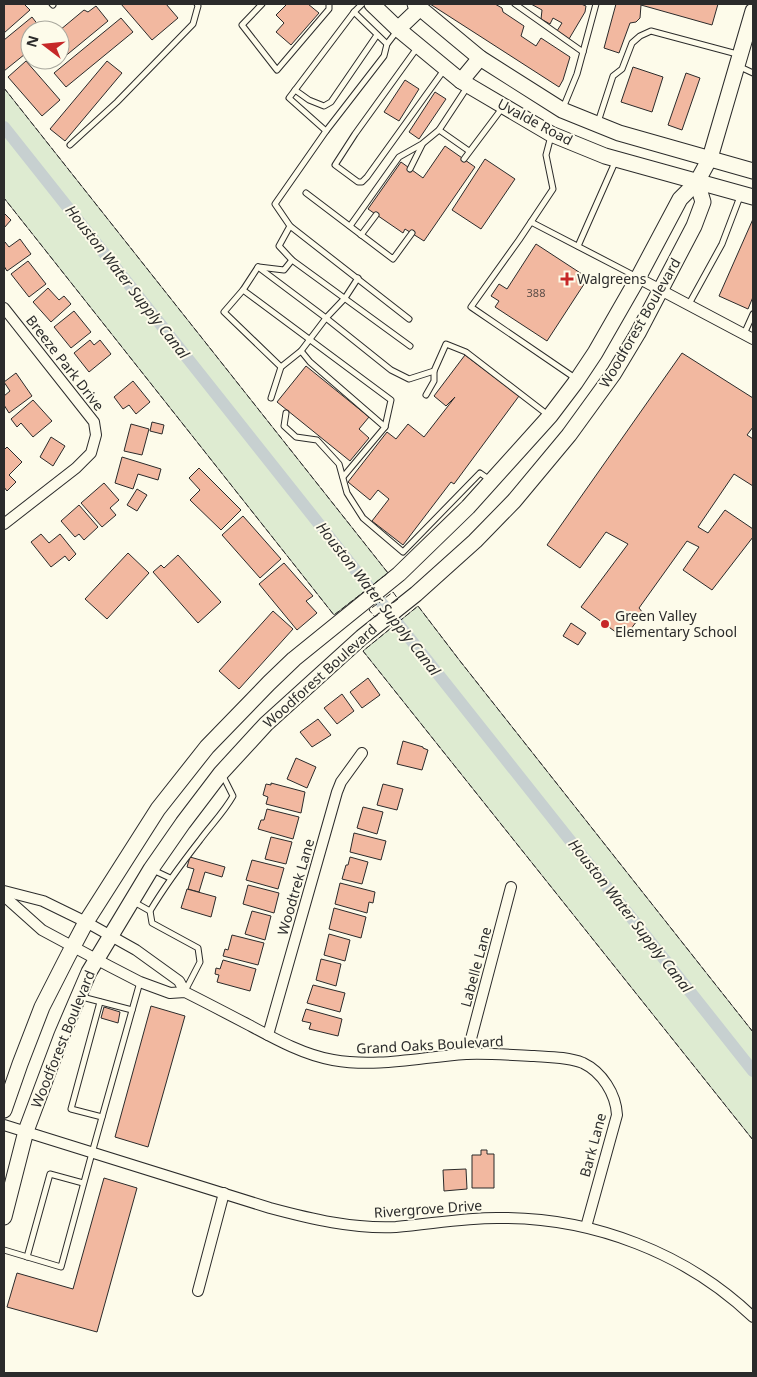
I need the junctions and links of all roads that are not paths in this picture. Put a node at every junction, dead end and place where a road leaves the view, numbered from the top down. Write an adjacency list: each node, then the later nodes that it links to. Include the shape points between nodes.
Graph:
1 (197, 4): 29 (lane, via 193,24)
2 (262, 4): 3 (lane, via 242,25 277,70 329,9)
3 (329, 4)
4 (362, 4): 10 (lane)
5 (372, 4): 11 (main road, Uvalde Road)
6 (515, 4): 15 (lane)
7 (596, 4): 15 (lane)
8 (418, 6): 11 (main road); 16 (main road, Uvalde Road)
9 (753, 11): 17 (main road, Woodforest Boulevard)
10 (354, 12): 12 (lane); 21 (lane)
11 (398, 29): 13 (lane); 14 (main road, Uvalde Road)
12 (377, 35): 13 (lane); 21 (lane, via 331,102 324,106 318,104)
13 (387, 44): 26 (lane, via 384,56)
14 (419, 46): 18 (main road, Uvalde Road); 18 (lane, via 335,165 362,182)
15 (583, 52): 23 (lane)
16 (480, 58): 20 (main road); 23 (main road, Uvalde Road)
17 (739, 60): 19 (lane); 24 (lane, via 651,31 632,43 622,69 613,76); 31 (main road, Woodforest Boulevard)
18 (445, 68): 20 (main road, Uvalde Road)
19 (753, 73)
20 (465, 84): 22 (main road, Uvalde Road); 25 (lane)
21 (295, 90): 26 (lane, via 288,98)
22 (503, 106): 27 (main road, Uvalde Road); 30 (lane)
23 (562, 110): 24 (main road, Uvalde Road); 27 (main road)
24 (597, 124): 31 (main road, Uvalde Road)
25 (439, 130): 28 (lane); 30 (lane)
26 (326, 131): 41 (lane, via 275,204)
27 (551, 134): 33 (main road, Uvalde Road); 40 (lane, via 546,154 553,189)
28 (422, 144): 34 (lane); 42 (lane, via 399,157)
29 (70, 145)
30 (469, 151): 32 (lane)
31 (710, 158): 35 (main road, Uvalde Road); 36 (main road, Woodforest Boulevard)
32 (464, 159)
33 (617, 159): 36 (main road, Uvalde Road); 45 (lane)
34 (410, 168)
35 (753, 171)
36 (697, 182): 38 (main road, Uvalde Road); 49 (main road, Woodforest Boulevard, via 680,199); 50 (main road, Woodforest Boulevard, via 703,202)
37 (306, 193): 42 (lane)
38 (747, 196): 53 (lane)
39 (376, 215): 44 (lane)
40 (531, 222): 45 (lane); 64 (lane, via 471,307)
41 (290, 226): 46 (lane, via 279,246); 48 (lane)
42 (350, 226): 44 (lane)
43 (412, 233): 44 (lane, via 393,259)
44 (361, 235)
45 (578, 246): 49 (lane)
46 (292, 260): 47 (lane, via 284,270); 52 (lane)
47 (258, 267): 51 (lane); 56 (lane)
48 (358, 278): 52 (lane); 57 (lane)
49 (638, 278): 50 (street); 64 (main road, Woodforest Boulevard)
50 (661, 289): 53 (street); 70 (main road, Woodforest Boulevard, via 614,373)
51 (243, 290): 59 (lane); 62 (lane, via 224,312)
52 (345, 298): 56 (lane); 60 (lane)
53 (689, 304): 58 (street)
54 (4, 308): 73 (street, Breeze Park Drive, via 94,422 95,438 92,453)
55 (753, 314): 58 (lane)
56 (326, 318): 59 (lane); 63 (lane, via 391,370 409,379)
57 (408, 319)
58 (748, 337)
59 (309, 339): 61 (lane); 69 (lane, via 391,400)
60 (410, 346)
61 (301, 351): 62 (lane); 69 (lane)
62 (280, 367): 66 (lane)
63 (434, 371): 65 (lane, via 434,380); 68 (lane, via 446,344 466,352)
64 (577, 380): 68 (main road, Woodforest Boulevard)
65 (426, 395)
66 (271, 398)
67 (286, 413): 71 (lane, via 284,426 296,437 317,440 339,464)
68 (550, 416): 70 (main road); 72 (main road, Woodforest Boulevard)
69 (385, 427): 71 (lane)
70 (569, 435): 75 (main road, Woodforest Boulevard, via 514,501 475,541 266,724)
71 (343, 477): 72 (lane, via 347,493 363,518 403,552 480,473)
72 (492, 482): 83 (main road, Woodforest Boulevard, via 399,574 294,659 207,747 158,808)
73 (4, 524)
74 (362, 753): 92 (street, Woodtrek Lane, via 337,792)
75 (221, 773): 76 (main road, Woodforest Boulevard); 77 (lane, via 233,796)
76 (151, 869): 77 (lane); 81 (main road, Woodforest Boulevard)
77 (170, 878): 82 (lane)
78 (511, 887): 93 (street, Labelle Lane)
79 (4, 891): 83 (street, Grand Oaks Boulevard, via 43,901)
80 (4, 896): 85 (street, Grand Oaks Boulevard, via 42,930)
81 (132, 901): 82 (lane); 84 (main road, Woodforest Boulevard)
82 (150, 911): 88 (lane, via 152,923 198,948 200,962)
83 (86, 922): 84 (street, Grand Oaks Boulevard); 85 (main road, Woodforest Boulevard)
84 (111, 936): 86 (main road, Woodforest Boulevard); 88 (street, Grand Oaks Boulevard, via 152,960 179,981)
85 (73, 947): 86 (street, Grand Oaks Boulevard); 95 (main road, Woodforest Boulevard, via 42,1007)
86 (97, 959): 87 (street, Grand Oaks Boulevard); 89 (main road, Woodforest Boulevard)
87 (140, 982): 88 (street, Grand Oaks Boulevard, via 170,993); 91 (lane)
88 (185, 992): 92 (street, Grand Oaks Boulevard)
89 (79, 996): 90 (lane); 98 (main road, Woodforest Boulevard)
90 (100, 1002): 91 (lane); 96 (lane, via 71,1109)
91 (132, 1010): 96 (lane)
92 (268, 1035): 93 (street, Grand Oaks Boulevard, via 308,1053 357,1064)
93 (467, 1054): 94 (street, Grand Oaks Boulevard, via 572,1060 590,1067)
94 (597, 1074): 103 (street, Bark Lane, via 612,1092 617,1115)
95 (4, 1110)
96 (102, 1117): 99 (lane)
97 (4, 1125): 98 (street, Rivergrove Drive)
98 (26, 1131): 99 (street, Rivergrove Drive); 102 (main road, Woodforest Boulevard)
99 (92, 1153): 100 (lane); 101 (street, Rivergrove Drive)
100 (83, 1183): 105 (lane, via 50,1174); 105 (lane, via 62,1266)
101 (224, 1193): 103 (street, Rivergrove Drive, via 303,1217 364,1227 501,1218 540,1219); 106 (street)
102 (4, 1217)
103 (586, 1227): 107 (street, Rivergrove Drive, via 640,1244 687,1268)
104 (4, 1250): 105 (lane)
105 (27, 1257)
106 (198, 1290)
107 (753, 1317)

